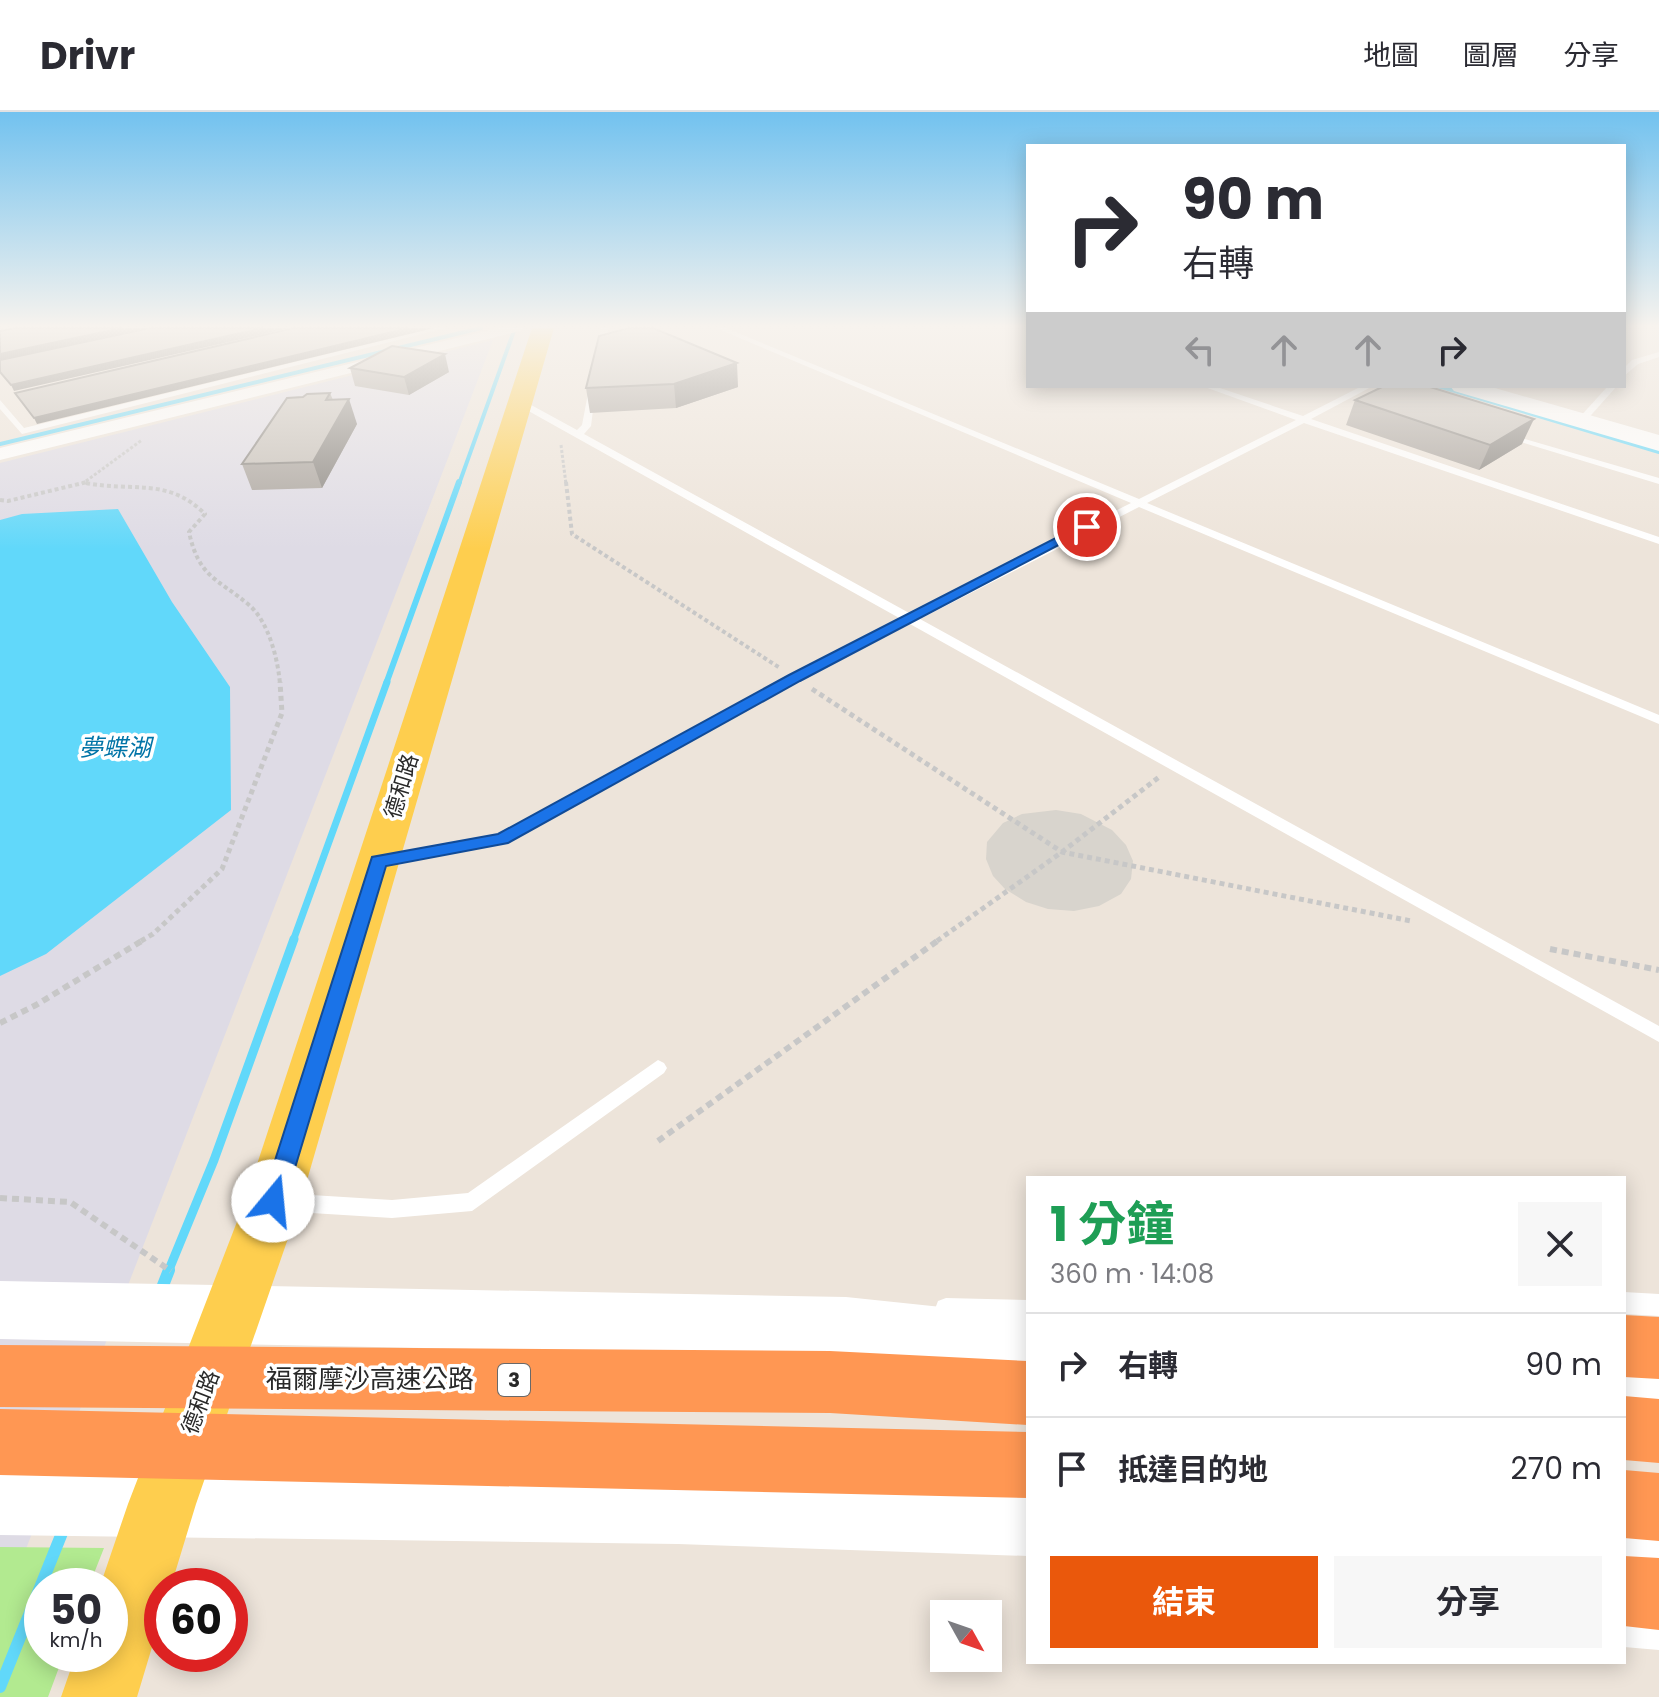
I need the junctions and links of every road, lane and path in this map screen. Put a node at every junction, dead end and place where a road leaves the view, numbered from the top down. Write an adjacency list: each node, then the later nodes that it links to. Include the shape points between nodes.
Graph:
1 (140, 402): 10 (lane, via 22,431)
2 (212, 402): 11 (street)
3 (519, 402): 15 (lane); 28 (main road, 德和路)
4 (591, 402): 15 (lane)
5 (899, 402): 21 (lane)
6 (1252, 402): 12 (lane)
7 (1338, 402): 12 (lane)
8 (1516, 402): 13 (main road)
9 (1598, 402): 13 (lane)
10 (0, 403)
11 (179, 410): 17 (street); 19 (path)
12 (1302, 419): 21 (lane); 22 (lane)
13 (1581, 421): 16 (main road)
14 (1495, 431): 18 (lane)
15 (579, 434): 23 (lane); 24 (path, via 561,442 572,534)
16 (1659, 443)
17 (0, 454)
18 (1659, 481)
19 (86, 483): 20 (path); 31 (path, via 108,489 158,486 191,496 205,514 189,532 194,556 219,585 252,607 278,655 282,713 222,869 153,934)
20 (0, 500)
21 (1138, 501): 23 (lane); 25 (lane)
22 (1659, 541)
23 (910, 619): 24 (lane); 26 (lane)
24 (795, 678): 27 (path); 28 (lane, via 502,839)
25 (1659, 720)
26 (1174, 765): 27 (path); 29 (lane)
27 (1062, 852): 29 (path); 34 (path)
28 (378, 861): 36 (main road, 德和路)
29 (1477, 934): 30 (path); 32 (lane)
30 (1659, 970)
31 (0, 1023)
32 (1659, 1035)
33 (658, 1068): 36 (lane, via 472,1202 392,1209)
34 (658, 1141)
35 (0, 1198): 41 (path, via 70,1202)
36 (273, 1201): 41 (main road, 德和路)
37 (1626, 1303): 38 (lane)
38 (1659, 1305)
39 (0, 1310): 41 (main road)
40 (1026, 1311): 42 (lane, via 938,1309)
41 (234, 1315): 42 (main road); 55 (main road, 德和路)
42 (846, 1327): 44 (main road)
43 (1626, 1346): 45 (highway)
44 (1026, 1347)
45 (1659, 1348)
46 (0, 1376): 48 (highway, 福爾摩沙高速公路 / 3, via 830,1382)
47 (1626, 1392): 49 (main road)
48 (1026, 1393)
49 (1659, 1394)
50 (1626, 1428): 51 (highway)
51 (1659, 1431)
52 (0, 1442): 53 (highway)
53 (1026, 1465)
54 (0, 1501): 55 (main road)
55 (162, 1504): 58 (main road, via 678,1510); 67 (main road, 德和路)
56 (1626, 1504): 57 (highway)
57 (1659, 1507)
58 (917, 1519): 59 (main road); 60 (lane)
59 (1026, 1522)
60 (1026, 1534)
61 (1626, 1553): 62 (main road)
62 (1659, 1555)
63 (1626, 1591): 64 (highway)
64 (1659, 1594)
65 (1626, 1634): 66 (lane)
66 (1659, 1637)
67 (99, 1697)

